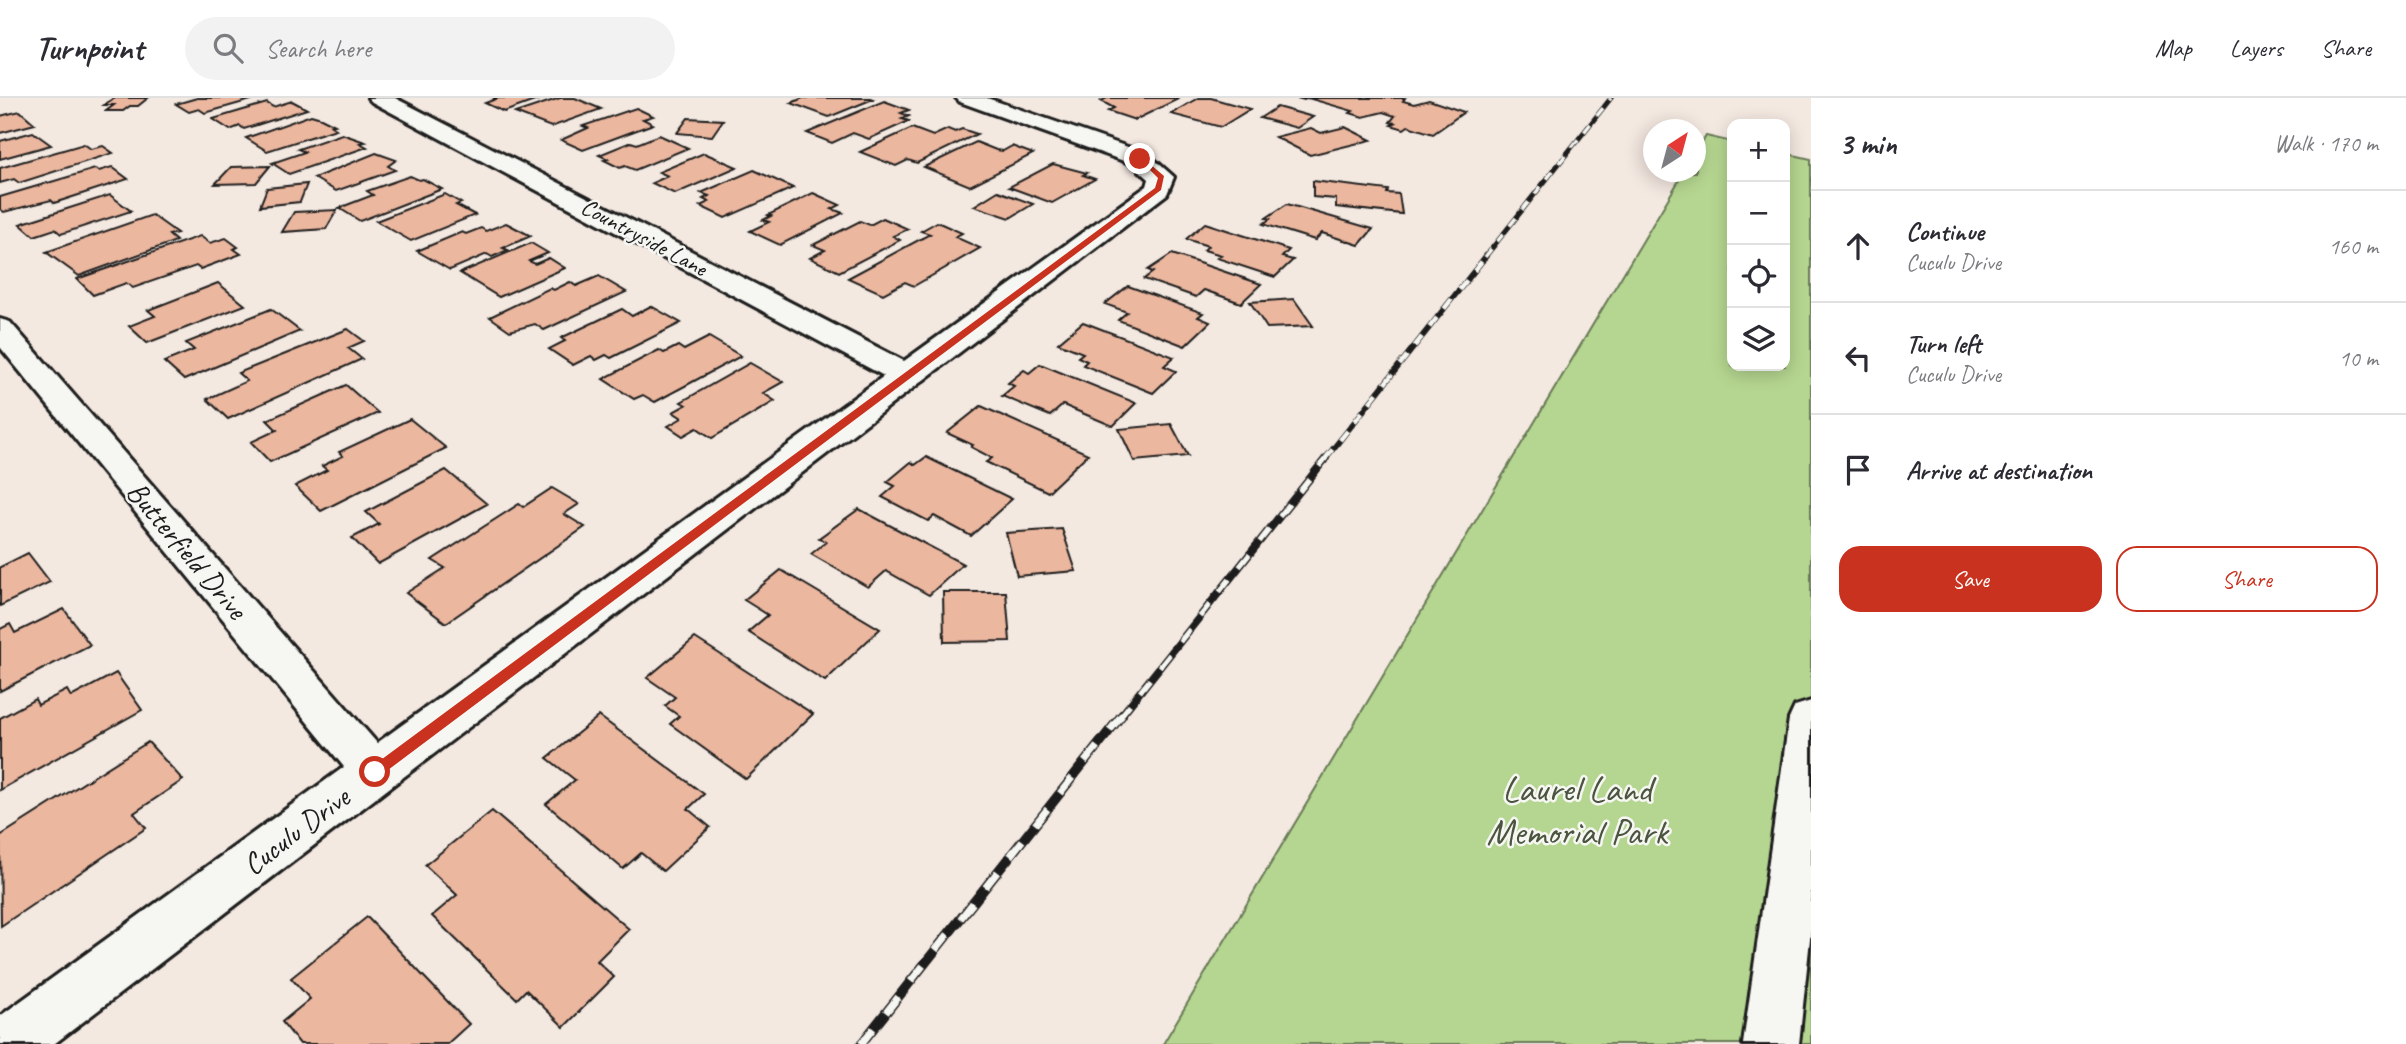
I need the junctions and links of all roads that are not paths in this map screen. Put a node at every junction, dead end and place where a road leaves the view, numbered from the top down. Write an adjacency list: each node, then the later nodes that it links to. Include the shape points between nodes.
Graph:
1 (380, 98): 4 (street, Countryside Lane)
2 (967, 98): 4 (street, Cuculu Drive, via 1140,159 1162,177 1158,189)
3 (0, 328): 6 (street, Butterfield Drive)
4 (909, 376): 6 (street, Cuculu Drive)
5 (1811, 719): 8 (street)
6 (375, 772): 7 (street, Cuculu Drive)
7 (8, 1044)
8 (1771, 1044)

